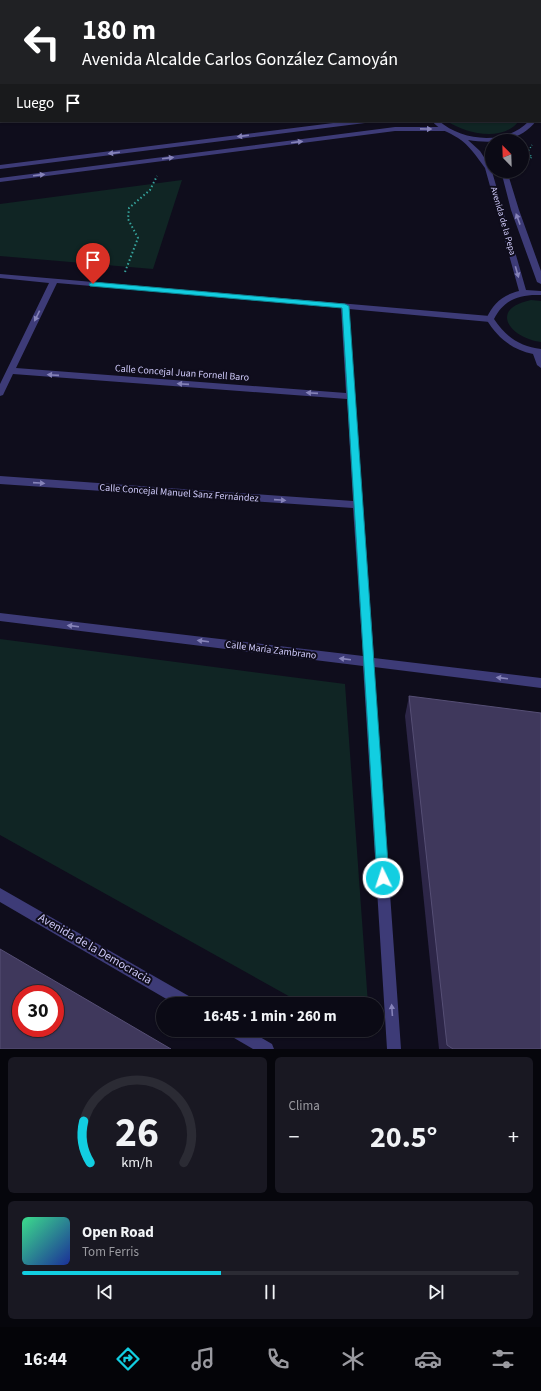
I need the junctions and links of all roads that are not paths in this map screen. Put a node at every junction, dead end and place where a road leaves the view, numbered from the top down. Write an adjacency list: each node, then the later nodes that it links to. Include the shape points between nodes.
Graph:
1 (357, 122): 8 (street, one-way to 8)
2 (436, 122): 4 (street)
3 (532, 122): 5 (street)
4 (445, 129): 6 (street); 10 (street, one-way to 4, via 394,129)
5 (520, 134)
6 (460, 136): 7 (street); 14 (street, Avenida de la Pepa, one-way to 14, via 478,152 488,168)
7 (485, 139)
8 (0, 167)
9 (506, 178): 13 (street, Avenida de la Pepa, one-way to 9)
10 (0, 180)
11 (0, 276): 12 (street)
12 (54, 281): 16 (street); 20 (street, one-way to 20)
13 (541, 282)
14 (523, 293): 15 (street); 17 (street, via 501,301 494,308)
15 (541, 293)
16 (345, 306): 17 (street); 22 (street)
17 (490, 319): 18 (street, via 509,342)
18 (539, 352): 19 (street)
19 (541, 365)
20 (10, 371): 21 (street); 22 (street, Calle Concejal Juan Fornell Baro, one-way to 20)
21 (0, 393)
22 (351, 396): 24 (street)
23 (0, 480): 24 (street, Calle Concejal Manuel Sanz Fernández, one-way to 24)
24 (358, 505): 26 (street)
25 (0, 617): 26 (street, Calle María Zambrano, one-way to 25)
26 (368, 662): 27 (street, Calle María Zambrano, one-way to 26); 32 (street, one-way to 26)
27 (541, 683)
28 (0, 895): 29 (street, Avenida de la Democracia)
29 (177, 997)
30 (246, 1037): 31 (street)
31 (267, 1049)
32 (394, 1049)

